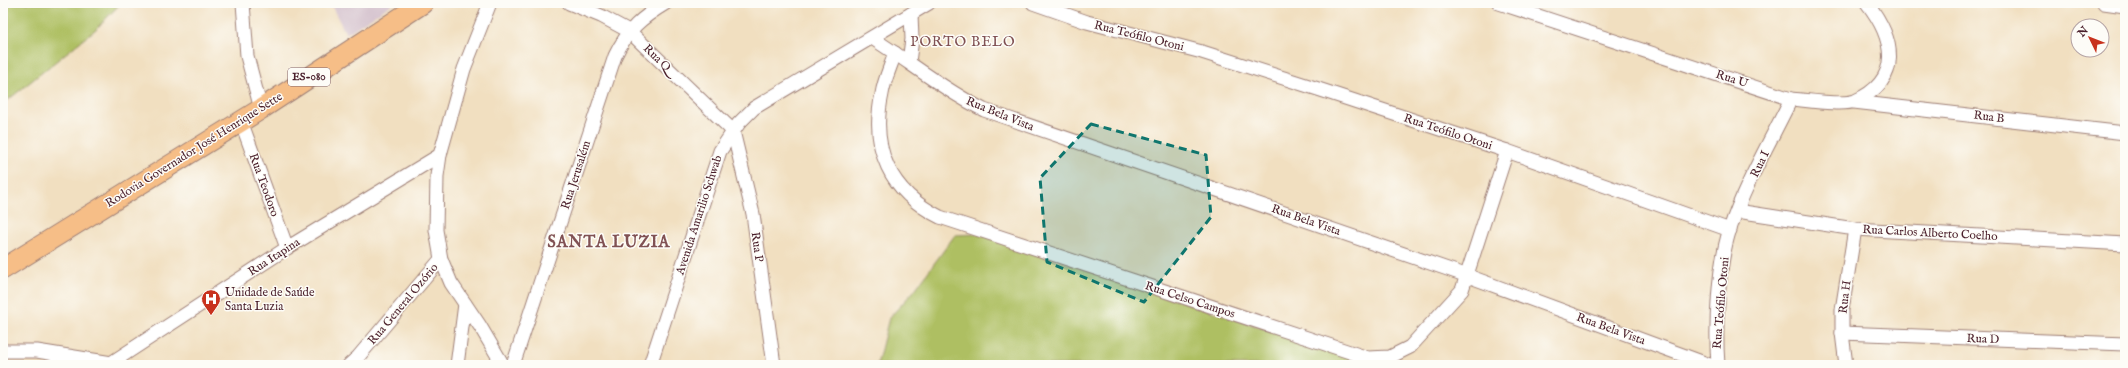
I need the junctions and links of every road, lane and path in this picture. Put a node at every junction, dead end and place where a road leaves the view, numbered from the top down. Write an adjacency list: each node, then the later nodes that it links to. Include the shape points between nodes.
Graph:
1 (243, 3): 19 (street, via 247,56)
2 (423, 3): 19 (main road, Rodovia Governador José Henrique Sette / ES-080)
3 (490, 3): 24 (street, via 464,69)
4 (569, 3): 13 (street, Rua Q)
5 (666, 3): 13 (street, Rua Jerusalém, via 637,22)
6 (929, 3): 12 (street, Avenida Amarilio Schwab)
7 (1033, 3): 23 (street, Rua Teófilo Otoni, via 1087,22 1202,52)
8 (1499, 3): 17 (street, Rua U)
9 (1867, 3): 18 (street, via 1885,30 1890,43 1890,57 1887,70 1880,81)
10 (2104, 3): 11 (street)
11 (2124, 5)
12 (911, 14): 14 (street, Avenida Amarilio Schwab); 16 (street, via 912,39)
13 (629, 31): 21 (street, Rua Q); 41 (street, Rua Jerusalém, via 615,56)
14 (872, 38): 15 (street, Rua Bela Vista); 21 (street, Avenida Amarilio Schwab, via 754,108)
15 (895, 53): 16 (street, Rua Bela Vista); 32 (street, Rua Celso Campos, via 882,92 879,110 880,143 891,174 901,188 926,210 940,217 1368,358 1390,357 1410,347 1452,303)
16 (909, 62): 32 (street, Rua Bela Vista, via 947,90 984,110)
17 (1791, 99): 18 (street, Rua U); 25 (street, Rua I)
18 (1854, 102): 22 (street, Rua B)
19 (261, 109): 20 (main road, Rodovia Governador José Henrique Sette / ES-080)
20 (241, 121): 29 (street, Rua Teodoro); 31 (main road, Rodovia Governador José Henrique Sette / ES-080)
21 (733, 131): 42 (street, Avenida Amarilio Schwab, via 718,156); 43 (street, Rua P, via 753,214)
22 (2125, 133)
23 (1507, 151): 27 (street, Rua Teófilo Otoni); 32 (street, Rua Celso Campos)
24 (440, 155): 29 (street, Rua Itapina); 30 (street, via 436,217)
25 (1737, 211): 26 (street, Rua Carlos Alberto Coelho); 27 (street, Rua I)
26 (1855, 229): 28 (street, Rua Carlos Alberto Coelho); 34 (street, Rua H, via 1842,310)
27 (1730, 230): 45 (street, Rua Teófilo Otoni, via 1721,272 1717,330)
28 (2125, 244)
29 (287, 248): 37 (street, Rua Itapina)
30 (441, 259): 33 (street, via 451,283); 38 (street, Rua General Ozório)
31 (3, 269)
32 (1468, 276): 44 (street, Rua Bela Vista)
33 (465, 304): 39 (street); 40 (street)
34 (1842, 333): 35 (street, Rua D); 46 (street, Rua H)
35 (2125, 344)
36 (3, 351): 37 (street, via 37,351)
37 (117, 364)
38 (349, 365)
39 (457, 365)
40 (503, 365)
41 (513, 365)
42 (650, 365)
43 (774, 365)
44 (1710, 365)
45 (1718, 365)
46 (1846, 365)

